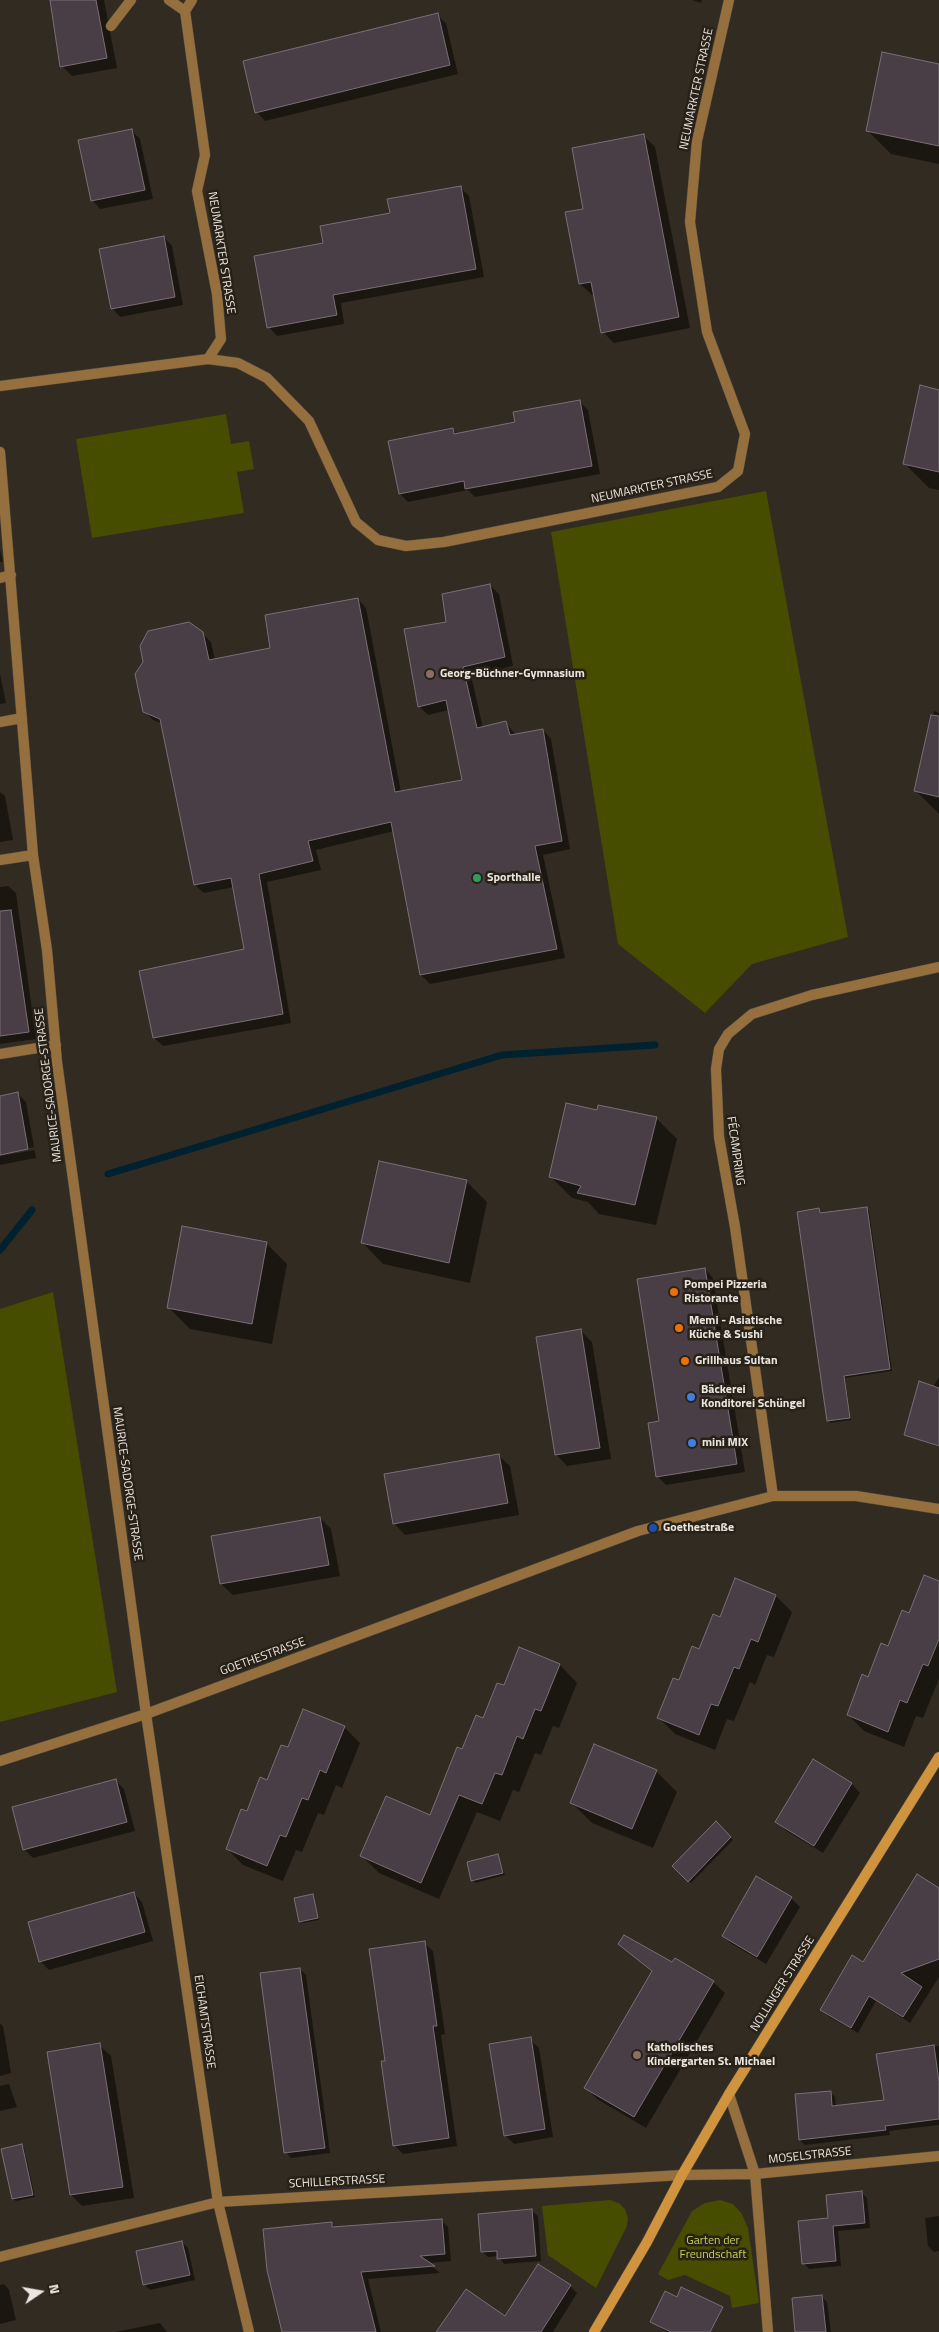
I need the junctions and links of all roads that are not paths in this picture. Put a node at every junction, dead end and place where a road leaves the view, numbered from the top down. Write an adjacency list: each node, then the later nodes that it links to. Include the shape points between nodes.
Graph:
1 (131, 0): 6 (street)
2 (169, 0): 5 (street)
3 (192, 0): 5 (street)
4 (728, 0): 7 (street, NEUMARKTER STRASSE, via 697,141 690,222 707,332 744,434 738,471 718,487 444,542 406,546 378,540 356,522 309,421 267,378 238,363)
5 (185, 11): 7 (street, NEUMARKTER STRASSE, via 205,154 197,191 217,294 221,339)
6 (111, 26)
7 (208, 360): 8 (street, NEUMARKTER STRASSE)
8 (0, 386)
9 (0, 452): 10 (street, MAURICE-SADORGE-STRASSE)
10 (11, 576): 11 (street); 12 (street, MAURICE-SADORGE-STRASSE)
11 (0, 578)
12 (22, 718): 13 (street); 14 (street, MAURICE-SADORGE-STRASSE)
13 (0, 722)
14 (33, 855): 15 (street); 17 (street, MAURICE-SADORGE-STRASSE, via 48,950)
15 (0, 860)
16 (939, 967): 19 (street, FÉCAMPRING, via 812,995 752,1014 728,1034 719,1048 716,1068 719,1136)
17 (56, 1044): 18 (street); 21 (street, MAURICE-SADORGE-STRASSE)
18 (0, 1054)
19 (773, 1496): 20 (street, GOETHESTRASSE, via 856,1496); 21 (street, GOETHESTRASSE, via 638,1531)
20 (939, 1509)
21 (146, 1714): 23 (street, GOETHESTRASSE); 28 (street, EICHAMTSTRASSE)
22 (939, 1757): 24 (main road, NOLLINGER STRASSE)
23 (0, 1761)
24 (728, 2094): 26 (street); 27 (main road, NOLLINGER STRASSE)
25 (939, 2156): 26 (street, MOSELSTRASSE)
26 (755, 2174): 27 (street, MOSELSTRASSE); 32 (street)
27 (682, 2175): 28 (street, SCHILLERSTRASSE); 31 (main road, NOLLINGER STRASSE)
28 (218, 2202): 29 (street, SCHILLERSTRASSE); 30 (street, EICHAMTSTRASSE)
29 (0, 2257)
30 (249, 2332)
31 (594, 2332)
32 (768, 2332)

